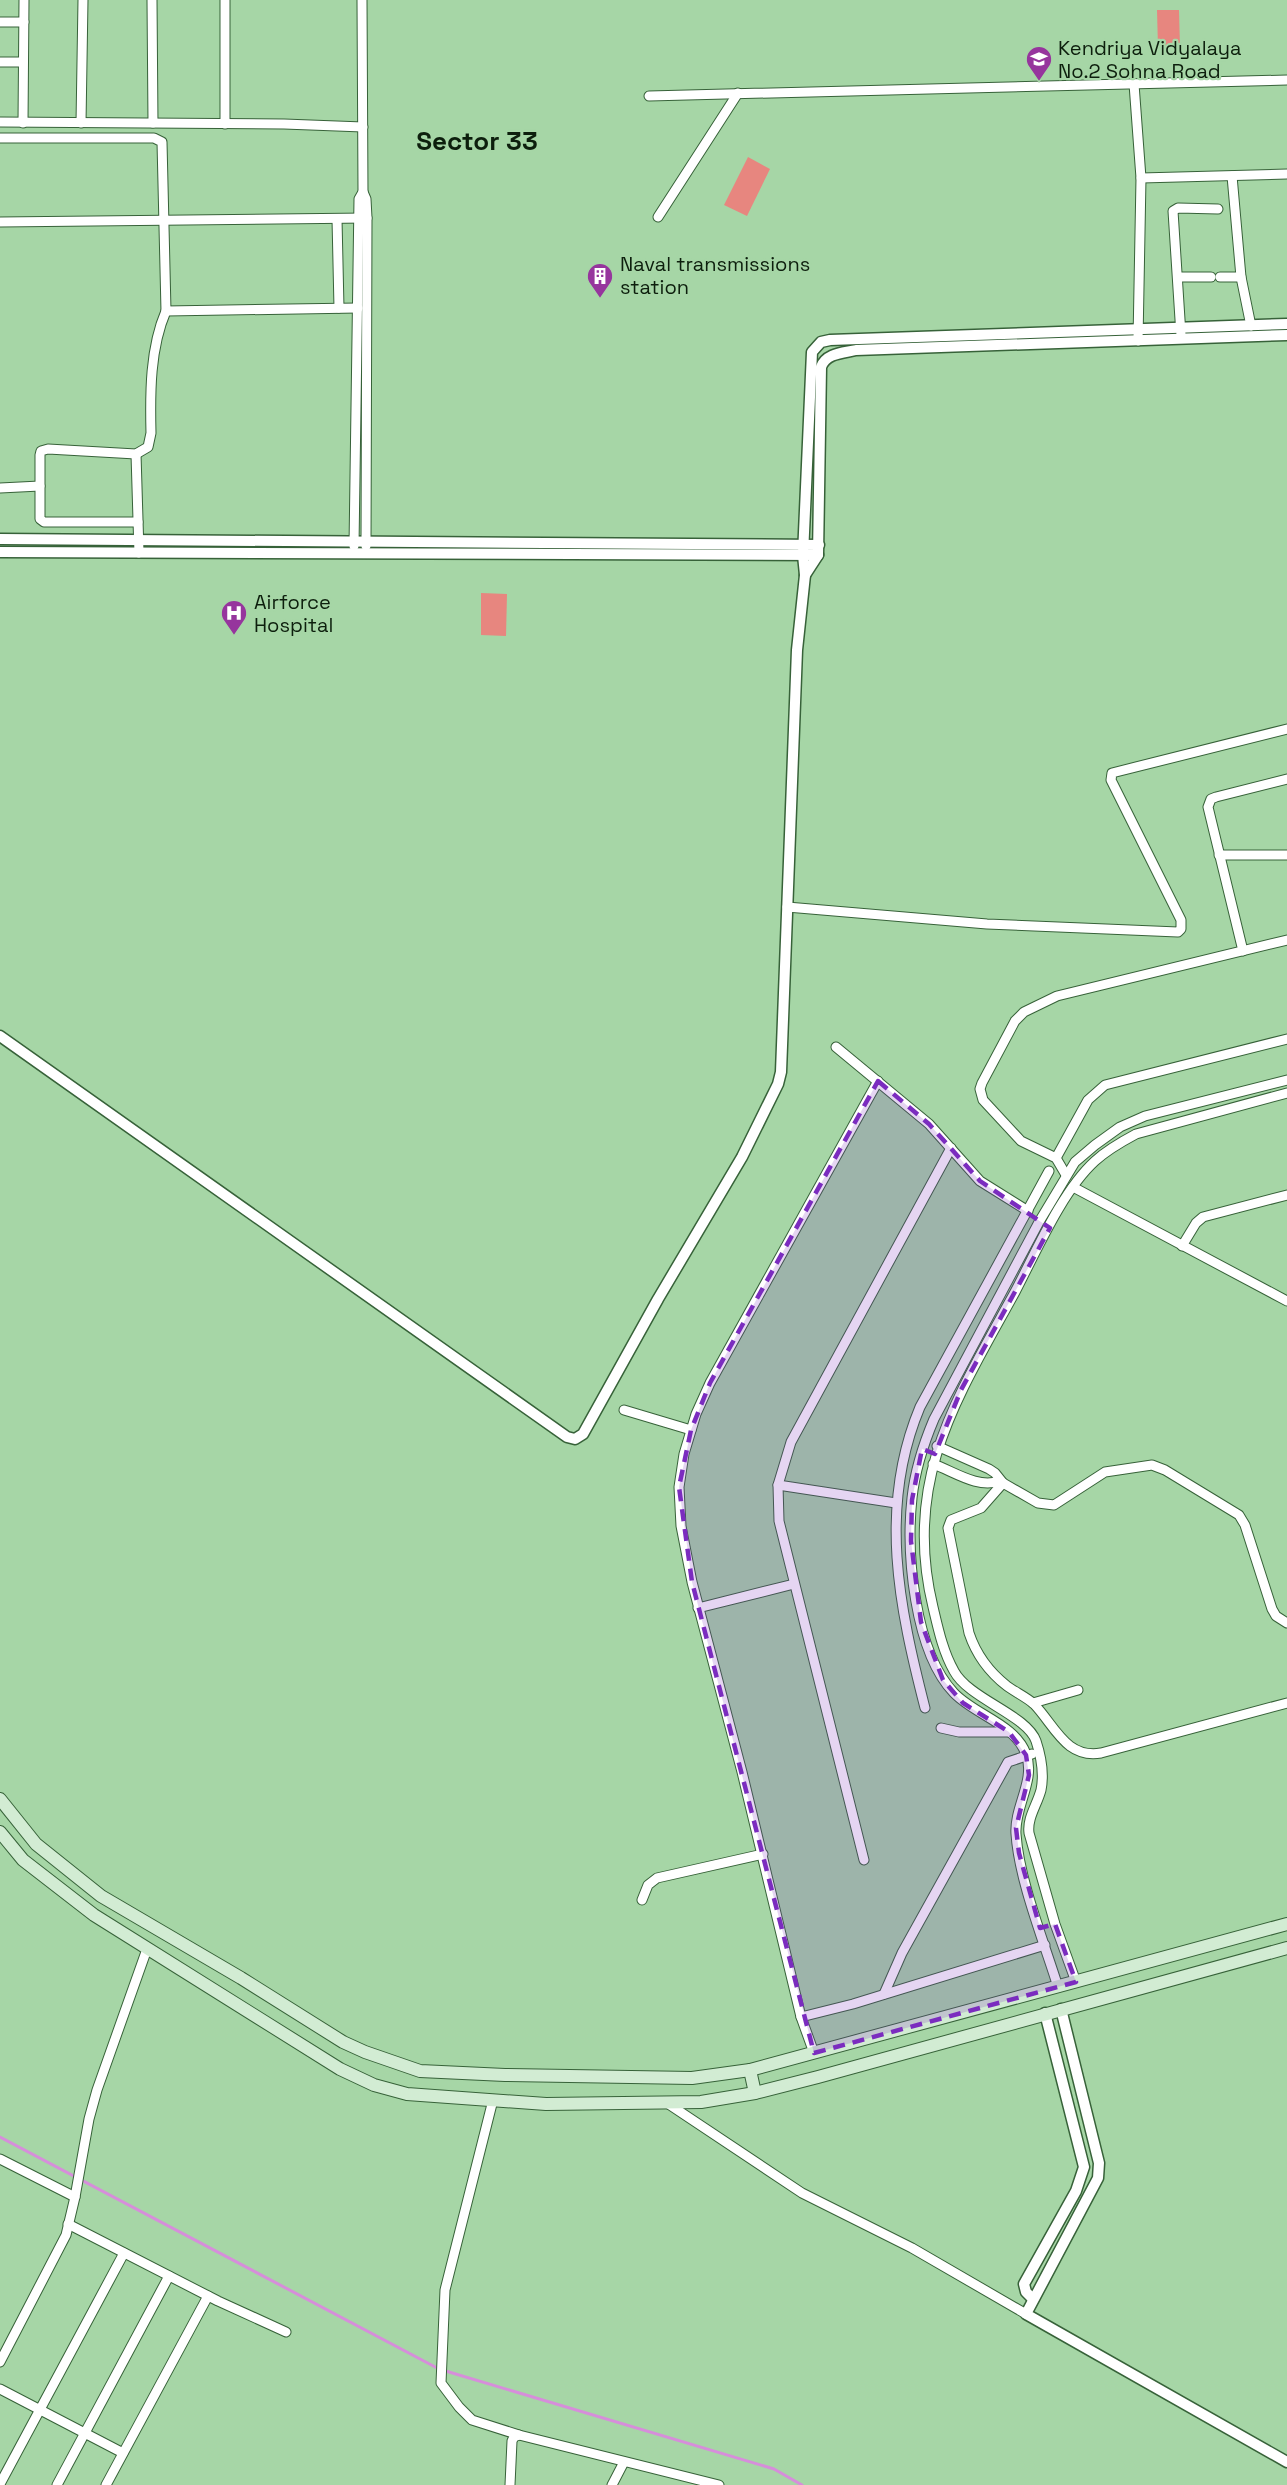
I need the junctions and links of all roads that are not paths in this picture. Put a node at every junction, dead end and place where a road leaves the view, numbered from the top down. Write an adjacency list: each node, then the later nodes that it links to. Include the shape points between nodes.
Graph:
1 (24, 0): 7 (street)
2 (83, 0): 16 (street)
3 (152, 0): 17 (street)
4 (225, 0): 18 (street)
5 (362, 0): 19 (street)
6 (0, 22): 7 (street)
7 (24, 22): 9 (street)
8 (0, 62): 9 (street)
9 (22, 62): 15 (street)
10 (1287, 80): 11 (street)
11 (1134, 84): 12 (street); 23 (street)
12 (738, 93): 13 (street); 25 (street)
13 (649, 96)
14 (0, 122): 15 (street)
15 (23, 123): 16 (street)
16 (81, 123): 17 (street)
17 (153, 123): 18 (street)
18 (225, 124): 19 (street)
19 (363, 127): 26 (street)
20 (0, 138): 27 (street, via 154,138 162,142)
21 (1287, 174): 22 (street)
22 (1232, 176): 23 (street); 31 (street)
23 (1141, 178): 37 (street)
24 (1218, 209): 30 (street, via 1173,211)
25 (658, 217)
26 (363, 218): 28 (street); 33 (street); 49 (street)
27 (163, 219): 28 (street); 29 (street); 34 (street)
28 (337, 219): 32 (street)
29 (0, 222)
30 (1178, 277): 31 (street); 38 (street)
31 (1241, 278): 36 (street)
32 (339, 308): 33 (street); 34 (street)
33 (358, 308): 48 (street)
34 (166, 311): 42 (street, via 155,346 151,433 148,447)
35 (1287, 324): 36 (street)
36 (1251, 326): 38 (street)
37 (1137, 328): 38 (street); 41 (street); 50 (street, via 820,342 812,352)
38 (1181, 328): 40 (street)
39 (1287, 335): 40 (street)
40 (1181, 340): 41 (street)
41 (1138, 341): 51 (street, via 856,350 829,356 821,367)
42 (136, 454): 43 (street, via 41,451); 45 (street)
43 (40, 486): 44 (street); 45 (street, via 40,519 44,522)
44 (0, 488)
45 (138, 522): 47 (street)
46 (0, 539): 47 (street)
47 (139, 539): 48 (street); 53 (street)
48 (354, 541): 49 (street); 54 (street)
49 (366, 541): 50 (street); 55 (street)
50 (804, 550): 51 (street); 55 (street); 56 (street)
51 (818, 550): 56 (street)
52 (0, 552): 53 (street)
53 (139, 553): 54 (street)
54 (354, 555): 55 (street)
55 (366, 555)
56 (805, 576): 61 (street, via 797,650)
57 (1287, 729): 61 (street, via 1112,773 1111,780 1181,920 1178,932 987,924)
58 (1287, 779): 59 (street, via 1211,799 1208,807)
59 (1219, 855): 60 (street); 63 (street)
60 (1287, 855)
61 (788, 907): 64 (street, via 778,1084 707,1219 583,1434 575,1439)
62 (1287, 940): 63 (street)
63 (1243, 951): 71 (street, via 1057,996 1024,1012 1015,1021 982,1083 982,1100 1021,1141)
64 (0, 1036)
65 (1287, 1039): 71 (street, via 1105,1085 1088,1100)
66 (836, 1047): 68 (street)
67 (1287, 1080): 73 (street, via 1145,1116 1095,1145)
68 (878, 1081): 70 (street); 82 (street, via 710,1383)
69 (1287, 1093): 74 (street, via 1136,1134 1114,1145)
70 (951, 1148): 76 (street, via 980,1180); 86 (street, via 791,1442)
71 (1056, 1158): 73 (street)
72 (1049, 1171): 76 (street)
73 (1066, 1175): 77 (street)
74 (1073, 1187): 78 (street); 79 (street)
75 (1287, 1195): 79 (street, via 1203,1217)
76 (1028, 1211): 77 (street); 87 (street, via 920,1407 907,1438)
77 (1041, 1218): 78 (street); 83 (street, via 934,1419)
78 (1052, 1223): 84 (street, via 961,1390)
79 (1182, 1246): 80 (street)
80 (1287, 1301)
81 (624, 1410): 82 (street)
82 (691, 1430): 91 (street, via 679,1487 681,1527)
83 (922, 1449): 84 (street); 88 (street)
84 (935, 1455): 85 (street, via 989,1469); 85 (street, via 981,1483); 89 (street)
85 (1001, 1482): 92 (street, via 1038,1503 1054,1505 1106,1472 1144,1465 1165,1470 1239,1515 1272,1609); 94 (street, via 981,1508 951,1520 948,1536 975,1649 995,1676)
86 (778, 1485): 87 (street); 90 (street, via 779,1521)
87 (896, 1503): 88 (street); 96 (street, via 900,1600)
88 (912, 1505): 89 (street); 98 (street, via 917,1600 934,1663 963,1703)
89 (925, 1507): 99 (street, via 924,1561 929,1591 955,1673 1027,1728 1036,1740)
90 (794, 1584): 91 (street); 104 (street)
91 (698, 1608): 103 (street)
92 (1287, 1623)
93 (1078, 1690): 94 (street)
94 (1033, 1703): 95 (street, via 1067,1746 1093,1755)
95 (1287, 1703)
96 (925, 1707)
97 (941, 1728): 98 (street)
98 (1009, 1732): 100 (street)
99 (1038, 1752): 100 (street); 106 (street, via 1042,1783 1029,1821 1029,1833)
100 (1026, 1755): 108 (street, via 1029,1775 1017,1816 1016,1836); 114 (street, via 1008,1762 902,1953)
101 (0, 1799): 119 (main road, via 36,1844 101,1896 365,2052 420,2070 495,2074 692,2079)
102 (0, 1832): 111 (main road, via 23,1860 94,1915)
103 (762, 1854): 105 (street, via 657,1878 648,1885); 117 (street)
104 (864, 1860)
105 (642, 1900)
106 (1055, 1924): 108 (street); 112 (street)
107 (1287, 1924): 112 (main road)
108 (1040, 1928): 109 (street)
109 (1045, 1945): 113 (street); 114 (street)
110 (1287, 1948): 115 (main road)
111 (147, 1949): 121 (main road, via 340,2069 374,2085 407,2094); 126 (street, via 97,2090)
112 (1076, 1982): 113 (main road)
113 (1058, 1987): 118 (main road)
114 (884, 1994): 117 (street)
115 (1061, 2009): 116 (main road); 124 (street)
116 (1046, 2013): 120 (main road); 125 (street)
117 (801, 2017): 118 (street)
118 (814, 2053): 119 (main road)
119 (750, 2070): 120 (main road)
120 (755, 2093): 122 (main road)
121 (493, 2100): 122 (main road, via 546,2104); 140 (street, via 445,2290 441,2383 472,2420)
122 (667, 2103): 134 (street, via 802,2193 912,2248)
123 (0, 2158): 126 (street)
124 (1099, 2163): 125 (street); 129 (street, via 1098,2178)
125 (1084, 2167): 128 (street, via 1076,2191)
126 (75, 2197): 127 (street)
127 (68, 2224): 130 (street); 136 (street, via 56,2256)
128 (1050, 2239): 129 (street); 133 (street, via 1024,2284)
129 (1062, 2244): 133 (street)
130 (124, 2253): 131 (street); 138 (street)
131 (169, 2276): 132 (street); 139 (street)
132 (208, 2296): 135 (street); 141 (street)
133 (1033, 2299): 134 (street)
134 (1026, 2314): 143 (street)
135 (286, 2332)
136 (0, 2362)
137 (0, 2389): 138 (street)
138 (39, 2409): 139 (street); 144 (street)
139 (84, 2432): 141 (street); 145 (street)
140 (519, 2435): 142 (street); 147 (street, via 512,2441)
141 (123, 2453): 146 (street)
142 (624, 2462): 148 (street); 149 (street)
143 (1287, 2462)
144 (0, 2484)
145 (57, 2485)
146 (106, 2485)
147 (510, 2485)
148 (612, 2485)
149 (719, 2485)

